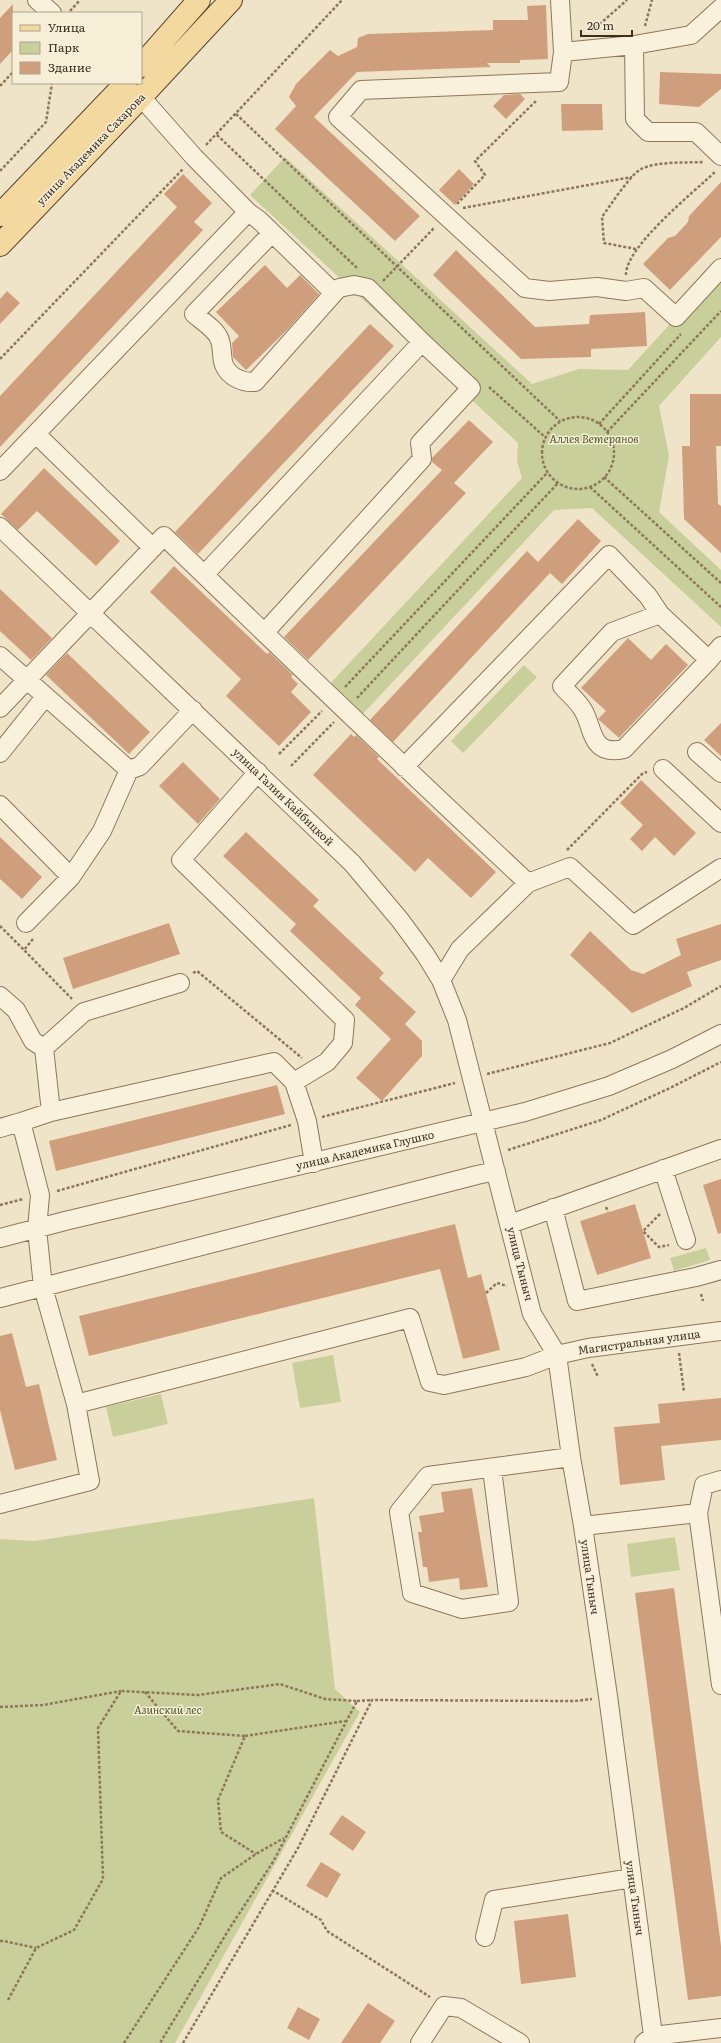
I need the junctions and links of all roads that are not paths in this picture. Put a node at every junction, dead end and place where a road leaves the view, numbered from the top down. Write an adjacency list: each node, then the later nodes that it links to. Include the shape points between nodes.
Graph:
1 (37, 0): 6 (street)
2 (199, 0): 9 (main road)
3 (231, 0): 10 (main road, улица Академика Сахарова)
4 (560, 0): 8 (street)
5 (721, 8): 7 (street, via 691,36)
6 (51, 12)
7 (637, 44): 8 (street); 12 (street, via 635,119 648,132 696,132)
8 (566, 52): 17 (street, via 559,82 361,90 338,117 448,213 525,288 549,291 597,287 626,291 644,288 676,317)
9 (142, 65)
10 (142, 82)
11 (133, 90): 13 (street); 14 (main road); 16 (main road, улица Академика Сахарова)
12 (714, 163)
13 (248, 212): 15 (street); 20 (street)
14 (0, 215)
15 (272, 233): 18 (street); 18 (street, via 194,314 219,337 224,366 238,380 246,383 255,382)
16 (0, 245)
17 (721, 268)
18 (334, 293): 19 (street, via 339,288 354,285 368,288)
19 (422, 342): 24 (street); 27 (street, via 471,388 420,443 422,459)
20 (36, 434): 21 (street); 23 (street)
21 (0, 471)
22 (0, 527): 25 (street, улица Галии Кайбицкой)
23 (153, 548): 24 (street, via 164,536); 25 (street)
24 (204, 575): 27 (street)
25 (91, 613): 31 (street); 34 (street, улица Галии Кайбицкой)
26 (660, 614): 30 (street); 30 (street, via 612,632 562,686 583,710 592,737 605,749 613,752 624,749); 37 (street, via 648,596 609,555)
27 (265, 632): 37 (street)
28 (721, 646): 30 (street)
29 (0, 656): 31 (street)
30 (709, 660)
31 (26, 681): 32 (street); 33 (street)
32 (45, 697): 36 (street); 39 (street)
33 (0, 708)
34 (193, 710): 39 (street, via 140,766); 40 (street, улица Галии Кайбицкой)
35 (697, 752): 41 (street)
36 (0, 753)
37 (404, 767): 46 (street)
38 (663, 769): 43 (street)
39 (129, 770): 45 (street, via 102,831)
40 (258, 772): 48 (street, улица Галии Кайбицкой, via 352,863 400,920); 53 (street, via 181,860 345,1020 343,1043 327,1062)
41 (721, 774)
42 (0, 806): 45 (street)
43 (721, 823)
44 (721, 868): 46 (street, via 633,925 570,866)
45 (71, 877): 47 (street)
46 (528, 883): 48 (street, via 460,949)
47 (26, 923)
48 (441, 980): 56 (street, улица Галии Кайбицкой, via 457,1020)
49 (180, 983): 52 (street, via 84,1012)
50 (0, 996): 52 (street, via 16,1010 33,1041)
51 (721, 1034): 56 (street, улица Академика Глушко, via 672,1059 609,1086)
52 (44, 1048): 54 (street)
53 (294, 1082): 54 (street, via 274,1062); 59 (street, via 307,1121)
54 (51, 1112): 55 (street)
55 (21, 1122): 57 (street); 64 (street, via 40,1195)
56 (483, 1122): 59 (street, улица Академика Глушко); 61 (street, улица Тыныч)
57 (0, 1128)
58 (721, 1149): 60 (street)
59 (314, 1163): 64 (street, улица Академика Глушко, via 65,1220)
60 (663, 1169): 62 (street); 66 (street)
61 (496, 1172): 63 (street, улица Тыныч); 68 (street, via 477,1174)
62 (553, 1208): 63 (street); 67 (street, via 576,1300)
63 (510, 1224): 71 (street, улица Тыныч, via 532,1314)
64 (37, 1229): 65 (street, улица Академика Глушко); 68 (street)
65 (0, 1238)
66 (686, 1240)
67 (721, 1270)
68 (43, 1287): 69 (street); 72 (street)
69 (0, 1298)
70 (721, 1331): 71 (street, Магистральная улица, via 588,1348)
71 (557, 1355): 72 (street, Магистральная улица, via 526,1367 444,1385 430,1382 410,1318); 73 (street, улица Тыныч)
72 (76, 1404): 76 (street, via 90,1481)
73 (571, 1457): 74 (street); 78 (street, улица Тыныч)
74 (492, 1469): 74 (street, via 428,1476 399,1512 412,1594 462,1609 509,1602)
75 (721, 1480): 77 (street, via 704,1485)
76 (0, 1504)
77 (698, 1513): 78 (street); 79 (street)
78 (583, 1526): 80 (street, улица Тыныч)
79 (721, 1686)
80 (632, 1878): 81 (street, via 494,1900); 83 (street, улица Тыныч)
81 (485, 1937)
82 (721, 2028): 83 (street)
83 (650, 2041)
84 (420, 2043): 85 (street, via 453,2007)
85 (520, 2043)

